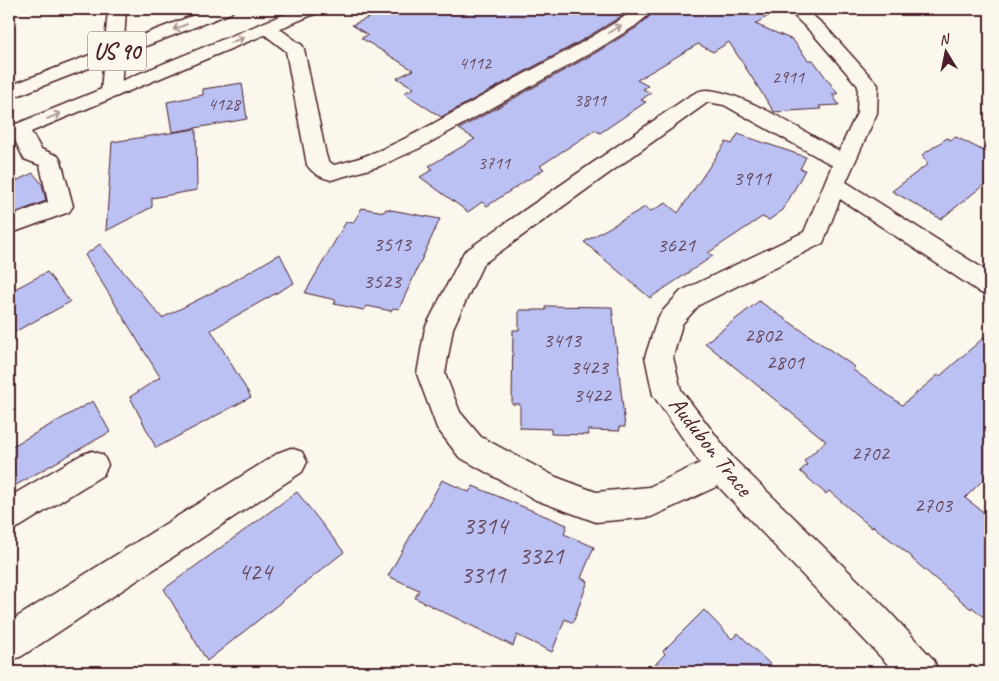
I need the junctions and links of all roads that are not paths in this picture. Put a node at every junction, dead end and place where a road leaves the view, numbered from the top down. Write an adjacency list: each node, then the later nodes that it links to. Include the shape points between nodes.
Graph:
1 (117, 9): 7 (street)
2 (225, 9): 7 (street, US 90, one-way to 7)
3 (311, 9): 6 (street, US 90)
4 (647, 9): 6 (street, one-way to 4, via 296,49 315,155 318,165 331,174 403,148)
5 (795, 9): 11 (street, Audubon Trace, via 819,30 868,85 867,113)
6 (265, 28): 8 (street, US 90, one-way to 6)
7 (114, 52): 8 (street); 9 (street, US 90)
8 (111, 92): 10 (street, US 90, one-way to 8)
9 (9, 93)
10 (14, 133): 12 (street, via 32,154 50,162 61,206)
11 (839, 174): 13 (street); 16 (street, Audubon Trace, via 814,237 690,298 670,320 659,357 668,395); 16 (street, via 730,100 705,96 473,258 439,328 431,374 448,419 470,447 548,489 596,507 651,502)
12 (9, 226)
13 (990, 286)
14 (291, 462): 18 (street)
15 (92, 465): 17 (street)
16 (722, 468): 19 (street, Audubon Trace)
17 (9, 514)
18 (9, 643)
19 (920, 672)

